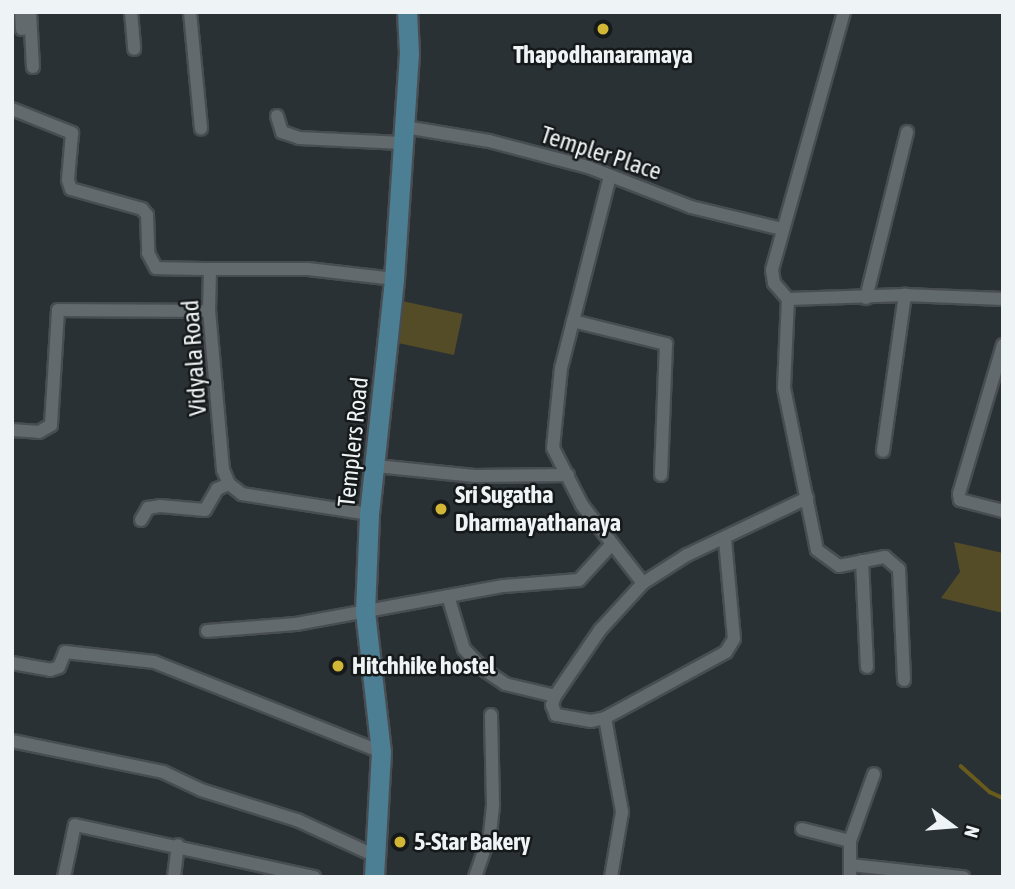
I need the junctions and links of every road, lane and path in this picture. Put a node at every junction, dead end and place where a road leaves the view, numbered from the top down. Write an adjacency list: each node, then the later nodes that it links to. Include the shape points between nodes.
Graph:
1 (21, 12): 7 (street)
2 (30, 12): 9 (street)
3 (131, 12): 8 (street)
4 (190, 12): 12 (street)
5 (407, 12): 14 (main road, Templers Road)
6 (845, 12): 16 (street)
7 (22, 30)
8 (134, 49)
9 (33, 67)
10 (12, 109): 17 (street, via 72,133 71,189 142,209 147,215 148,253 156,268)
11 (276, 116): 14 (street, Templer Place, via 282,132 299,138)
12 (201, 128)
13 (906, 132): 20 (street)
14 (403, 135): 15 (street, Templer Place, via 489,141); 18 (main road, Templers Road)
15 (610, 176): 16 (street, Templer Place, via 691,207); 24 (street)
16 (782, 229): 21 (street, via 772,271 774,283)
17 (210, 269): 18 (street, Vidyala Road, via 309,269); 23 (street, Vidyala Road)
18 (394, 279): 28 (main road, Templers Road)
19 (905, 295): 20 (street); 22 (street); 27 (street)
20 (866, 298): 21 (street)
21 (788, 299): 32 (street, via 783,388)
22 (1003, 299)
23 (209, 311): 26 (street, via 58,310 51,425 39,432); 31 (street, Vidyala Road, via 223,470)
24 (573, 321): 29 (street, via 561,368 553,448); 30 (street, via 666,344)
25 (1003, 345): 33 (street, via 959,494 960,500)
26 (12, 430)
27 (883, 451)
28 (376, 466): 29 (street, via 474,476); 34 (main road, Templers Road)
29 (568, 475): 37 (street)
30 (661, 475)
31 (229, 484): 34 (street, via 242,494); 35 (street, via 217,489 205,510 148,508)
32 (807, 498): 36 (street); 38 (street, via 817,550 826,561 839,566)
33 (1003, 510)
34 (369, 514): 41 (main road, Templers Road)
35 (141, 520)
36 (725, 540): 39 (street, via 687,555); 48 (street, via 731,646 652,697)
37 (611, 545): 39 (street); 40 (street, via 579,580)
38 (862, 561): 44 (street); 45 (street, via 885,557 900,569)
39 (643, 583): 46 (street, via 600,630)
40 (448, 596): 41 (street); 46 (street, via 464,649 483,670 505,684)
41 (365, 611): 42 (street, via 296,624); 50 (main road, Templers Road)
42 (208, 631)
43 (12, 663): 50 (street, via 50,670 59,667 65,652 154,662)
44 (867, 667)
45 (904, 680)
46 (555, 696): 48 (street, via 556,715 591,721)
47 (491, 715): 60 (street, via 493,804 490,834)
48 (605, 718): 61 (street, via 622,812)
49 (12, 741): 55 (street, via 163,772 201,790 297,820)
50 (381, 752): 55 (main road, Templers Road)
51 (874, 774): 53 (street)
52 (802, 829): 53 (street)
53 (850, 841): 56 (street)
54 (178, 845): 57 (street, via 75,825); 58 (street); 59 (street)
55 (378, 871)
56 (850, 871): 62 (street)
57 (64, 877)
58 (174, 877)
59 (314, 877)
60 (475, 877)
61 (611, 877)
62 (963, 877)

